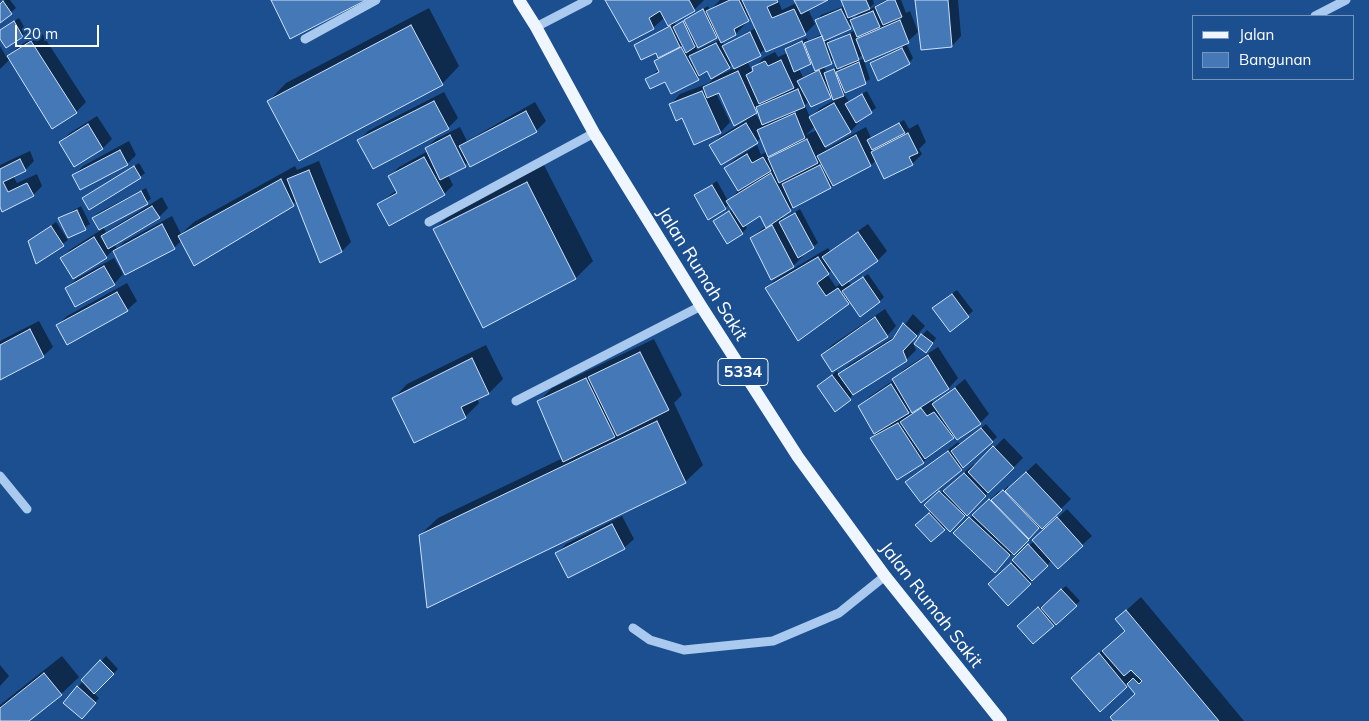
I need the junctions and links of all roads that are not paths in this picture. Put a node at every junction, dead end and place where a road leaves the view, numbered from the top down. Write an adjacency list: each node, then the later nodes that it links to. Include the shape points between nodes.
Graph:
1 (376, 0): 7 (street)
2 (519, 0): 6 (main road, Jalan Rumah Sakit / 5334)
3 (588, 0): 6 (street)
4 (1346, 0): 5 (street)
5 (1317, 15)
6 (536, 27): 8 (main road, Jalan Rumah Sakit / 5334)
7 (305, 39)
8 (594, 133): 9 (street); 10 (main road, Jalan Rumah Sakit / 5334)
9 (429, 222)
10 (701, 306): 11 (street); 14 (main road, Jalan Rumah Sakit / 5334, via 798,457)
11 (516, 402)
12 (0, 476): 13 (street)
13 (27, 509)
14 (885, 576): 15 (street, via 839,613 773,640 684,650 650,640); 16 (main road, Jalan Rumah Sakit / 5334)
15 (633, 628)
16 (1001, 721)

